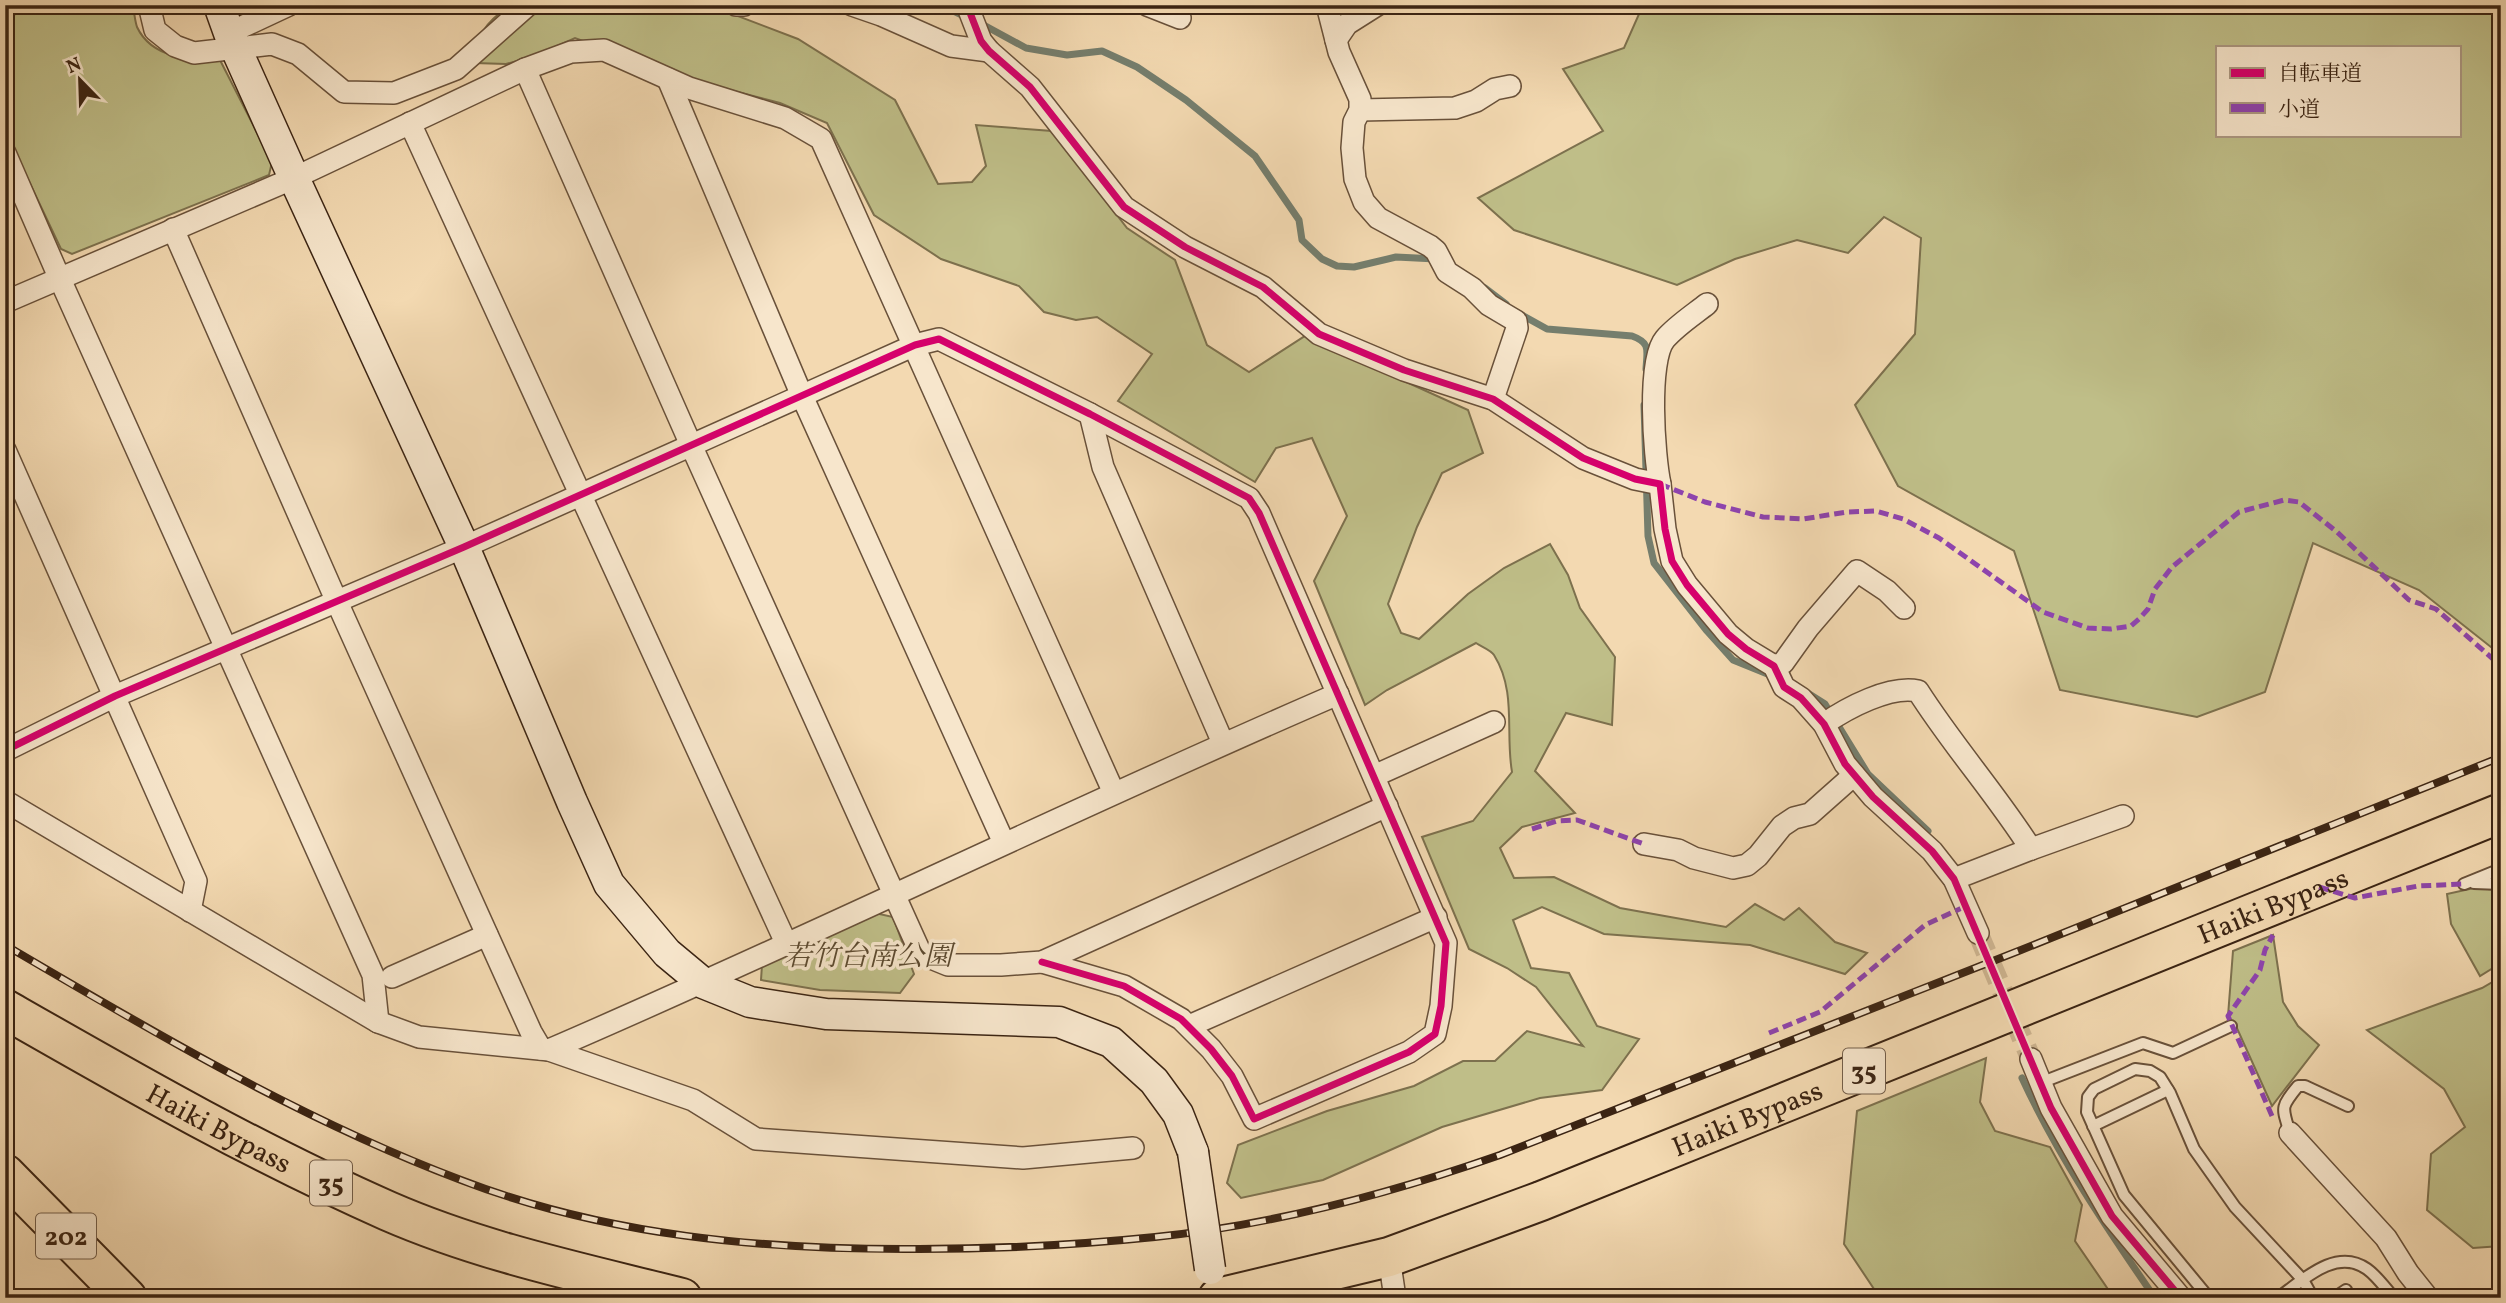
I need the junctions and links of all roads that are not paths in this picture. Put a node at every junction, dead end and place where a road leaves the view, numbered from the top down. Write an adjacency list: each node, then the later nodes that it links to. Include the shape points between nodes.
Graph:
1 (149, 5): 14 (street, via 155,30 175,46 194,53)
2 (219, 5): 14 (street)
3 (289, 5): 14 (street)
4 (528, 5): 14 (street, via 456,69 394,93 344,92 298,54 272,44)
5 (736, 5): 6 (street)
6 (744, 5)
7 (852, 5): 15 (street, via 951,46)
8 (967, 5): 15 (street)
9 (1147, 5): 12 (street)
10 (1327, 5): 13 (street)
11 (1377, 5): 13 (street, via 1347,24)
12 (1180, 18)
13 (1336, 40): 19 (street, via 1360,99)
14 (232, 41): 22 (street)
15 (985, 46): 29 (street, via 1030,87 1124,207 1185,247 1263,287 1319,334 1404,370)
16 (525, 69): 17 (street, via 571,52 604,50); 20 (street); 31 (street)
17 (668, 79): 27 (street, via 785,118 821,139); 28 (street)
18 (1510, 86): 19 (street, via 1455,108)
19 (1360, 110): 29 (street, via 1352,148 1354,179 1364,202 1378,218 1411,234 1489,305 1516,321)
20 (410, 123): 22 (street); 34 (street)
21 (5, 153): 24 (street)
22 (294, 178): 23 (street); 35 (street)
23 (173, 229): 24 (street); 36 (street)
24 (59, 277): 25 (street); 38 (street)
25 (5, 302)
26 (1707, 304): 33 (street, via 1664,340 1658,352 1653,426)
27 (915, 345): 28 (street); 30 (street, via 939,340); 48 (street)
28 (802, 396): 31 (street); 53 (street)
29 (1493, 399): 33 (street, via 1583,458 1635,480)
30 (1090, 414): 40 (street, via 1249,498); 44 (street, via 1103,467)
31 (691, 445): 34 (street); 59 (street)
32 (5, 450): 41 (street)
33 (1660, 484): 39 (street, via 1672,561 1682,577 1728,634)
34 (581, 495): 35 (street); 64 (street)
35 (464, 547): 36 (street); 67 (street, via 609,884 667,953)
36 (337, 602): 38 (street); 63 (street)
37 (1904, 608): 39 (street, via 1857,571 1783,663)
38 (228, 649): 41 (street); 69 (street, via 373,975)
39 (1774, 666): 42 (street, via 1784,687)
40 (1338, 694): 44 (street); 47 (street)
41 (115, 696): 45 (street); 60 (street, via 197,881)
42 (1833, 718): 46 (street, via 1845,764); 55 (street, via 1905,688 1918,691)
43 (1494, 723): 47 (street)
44 (1223, 743): 48 (street)
45 (6, 749)
46 (1854, 775): 54 (street, via 1810,814 1782,826 1747,865 1733,868); 57 (street, via 1932,851)
47 (1374, 776): 50 (street)
48 (1114, 793): 53 (street)
49 (5, 801): 60 (street)
50 (1387, 806): 61 (street); 65 (street)
51 (2501, 813): 81 (highway, Haiki Bypass / 35, via 1541,1201)
52 (2123, 816): 55 (street)
53 (1004, 843): 59 (street)
54 (1644, 844)
55 (2031, 849): 57 (street)
56 (2501, 869): 58 (lane, via 2465,884)
57 (1954, 879): 62 (street)
58 (2501, 884)
59 (895, 895): 64 (street); 65 (street, via 921,954 948,965)
60 (190, 911): 69 (street)
61 (1436, 917): 70 (street); 70 (street, via 1446,943 1435,1034 1409,1052 1362,1073 1254,1119 1232,1076)
62 (1978, 933)
63 (487, 935): 66 (street); 72 (street, via 531,1032)
64 (787, 945): 67 (street)
65 (1042, 962): 70 (street, via 1124,985)
66 (392, 977)
67 (703, 983): 72 (street); 83 (street, bridge, via 750,1002 826,1014 1059,1022 1111,1042 1153,1080 1178,1114 1194,1152)
68 (5, 1009): 86 (highway, Haiki Bypass / 35, via 197,1118 390,1212 505,1254)
69 (377, 1022): 72 (street, via 419,1037)
70 (1189, 1026)
71 (2231, 1026): 74 (lane, via 2173,1053 2143,1043)
72 (545, 1049): 79 (street, via 693,1100 756,1139 1023,1158)
73 (2031, 1059): 74 (street)
74 (2040, 1083): 88 (street, via 2112,1216)
75 (2168, 1090): 77 (lane); 77 (lane, via 2160,1077 2142,1069 2102,1084 2088,1097 2087,1112); 82 (lane, via 2194,1149 2235,1207)
76 (2348, 1106): 78 (lane, via 2298,1086 2284,1104)
77 (2093, 1126): 89 (lane, via 2124,1195)
78 (2290, 1133): 94 (street, via 2386,1238)
79 (1133, 1147)
80 (5, 1174): 85 (highway, 202)
81 (1388, 1257): 83 (highway, Haiki Bypass / 35); 87 (street)
82 (2303, 1280): 84 (lane); 90 (lane); 93 (lane, via 2321,1266 2354,1262 2368,1269)
83 (1214, 1288)
84 (2280, 1297)
85 (127, 1298)
86 (682, 1298)
87 (1395, 1298)
88 (2181, 1298)
89 (2209, 1298)
90 (2314, 1298)
91 (2334, 1298): 92 (lane, via 2346,1290)
92 (2350, 1298)
93 (2394, 1298)
94 (2428, 1298)

